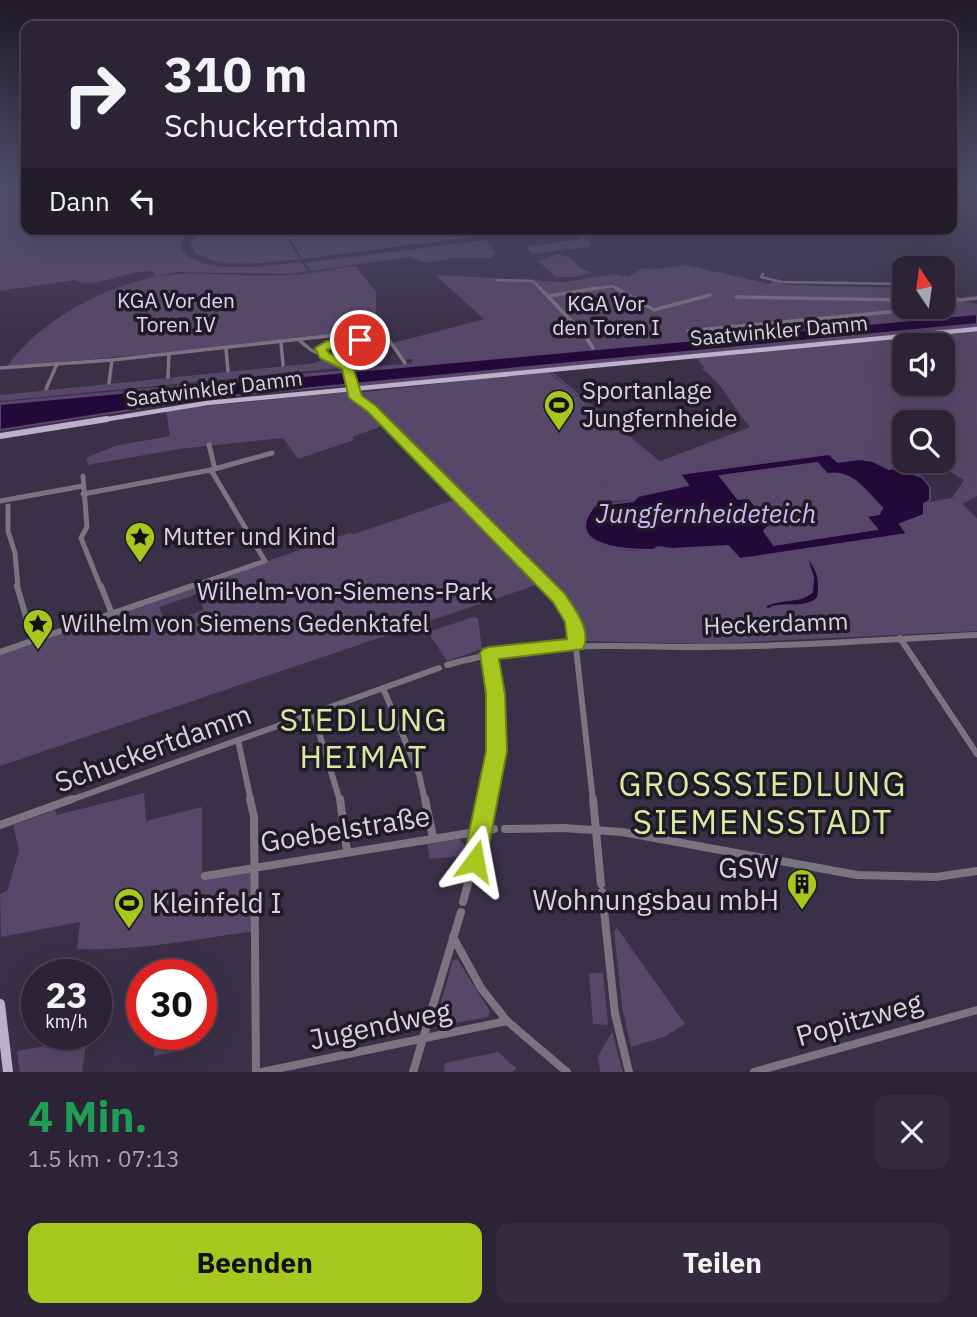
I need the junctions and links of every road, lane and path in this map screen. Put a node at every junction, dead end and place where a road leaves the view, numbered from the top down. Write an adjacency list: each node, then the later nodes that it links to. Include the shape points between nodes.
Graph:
1 (755, 272): 3 (street, via 792,282)
2 (496, 280): 5 (street, via 533,281)
3 (892, 285)
4 (710, 295): 11 (street)
5 (548, 296): 11 (street, via 612,286); 18 (street)
6 (736, 297): 7 (street)
7 (892, 300)
8 (956, 300): 9 (street)
9 (977, 300): 10 (street)
10 (956, 303)
11 (654, 310)
12 (892, 312): 14 (street)
13 (977, 329): 33 (main road, Saatwinkler Damm)
14 (688, 331)
15 (300, 341): 16 (street); 20 (street); 25 (street, via 382,330)
16 (281, 343): 19 (street); 27 (street)
17 (321, 348): 20 (street); 22 (street); 23 (street, via 360,340)
18 (593, 348)
19 (226, 349): 21 (street); 29 (street)
20 (311, 350): 22 (street)
21 (169, 354): 24 (street); 31 (street)
22 (324, 356): 33 (street, via 345,364)
23 (369, 358)
24 (112, 360): 26 (street); 32 (street)
25 (405, 363)
26 (57, 364): 28 (street); 34 (street)
27 (283, 365)
28 (2, 368): 30 (street)
29 (228, 370)
30 (0, 373)
31 (168, 377)
32 (108, 383)
33 (352, 388): 35 (main road, Saatwinkler Damm, via 188,405); 48 (street, via 356,398 559,598 571,615)
34 (46, 389)
35 (0, 436)
36 (209, 445): 38 (street)
37 (272, 453): 38 (street)
38 (213, 470): 41 (street); 44 (street, via 265,561)
39 (83, 477): 40 (street)
40 (83, 486): 41 (street); 43 (street)
41 (83, 494): 44 (street, via 87,527 81,538)
42 (0, 501): 43 (street)
43 (8, 503): 47 (street, via 15,578)
44 (112, 614): 47 (street)
45 (976, 636): 46 (street, Heckerdamm)
46 (900, 638): 48 (street, Heckerdamm, via 708,647); 54 (street)
47 (33, 641): 49 (street)
48 (577, 645): 50 (street, Schuckertdamm); 58 (street)
49 (0, 652)
50 (489, 653): 51 (street, Schuckertdamm); 59 (street, via 497,751)
51 (383, 688): 52 (street, Schuckertdamm); 60 (street, via 419,774)
52 (313, 713): 53 (street, Schuckertdamm); 61 (street, via 339,792)
53 (238, 740): 55 (street, Schuckertdamm); 63 (street, via 251,794)
54 (977, 754)
55 (0, 825)
56 (494, 829): 59 (street, Goebelstraße)
57 (505, 829): 58 (street)
58 (596, 829): 64 (street, via 849,876 904,878); 79 (street, via 615,1014)
59 (482, 830): 60 (street, Goebelstraße); 62 (street)
60 (433, 837): 61 (street, Goebelstraße)
61 (347, 851): 63 (street, Goebelstraße)
62 (475, 861)
63 (257, 866): 66 (street, Goebelstraße); 75 (street)
64 (977, 871)
65 (471, 872): 67 (street)
66 (205, 876)
67 (462, 907): 68 (street)
68 (453, 937): 71 (street, via 481,988); 72 (street)
69 (0, 1004): 74 (main road)
70 (977, 1010): 80 (street, Popitzweg)
71 (507, 1021): 72 (street, Jugendweg); 78 (street)
72 (423, 1039): 73 (street, Jugendweg); 77 (street)
73 (277, 1071): 76 (street, Jugendweg)
74 (8, 1072)
75 (256, 1072)
76 (262, 1072)
77 (413, 1072)
78 (567, 1072)
79 (629, 1072)
80 (754, 1072)

